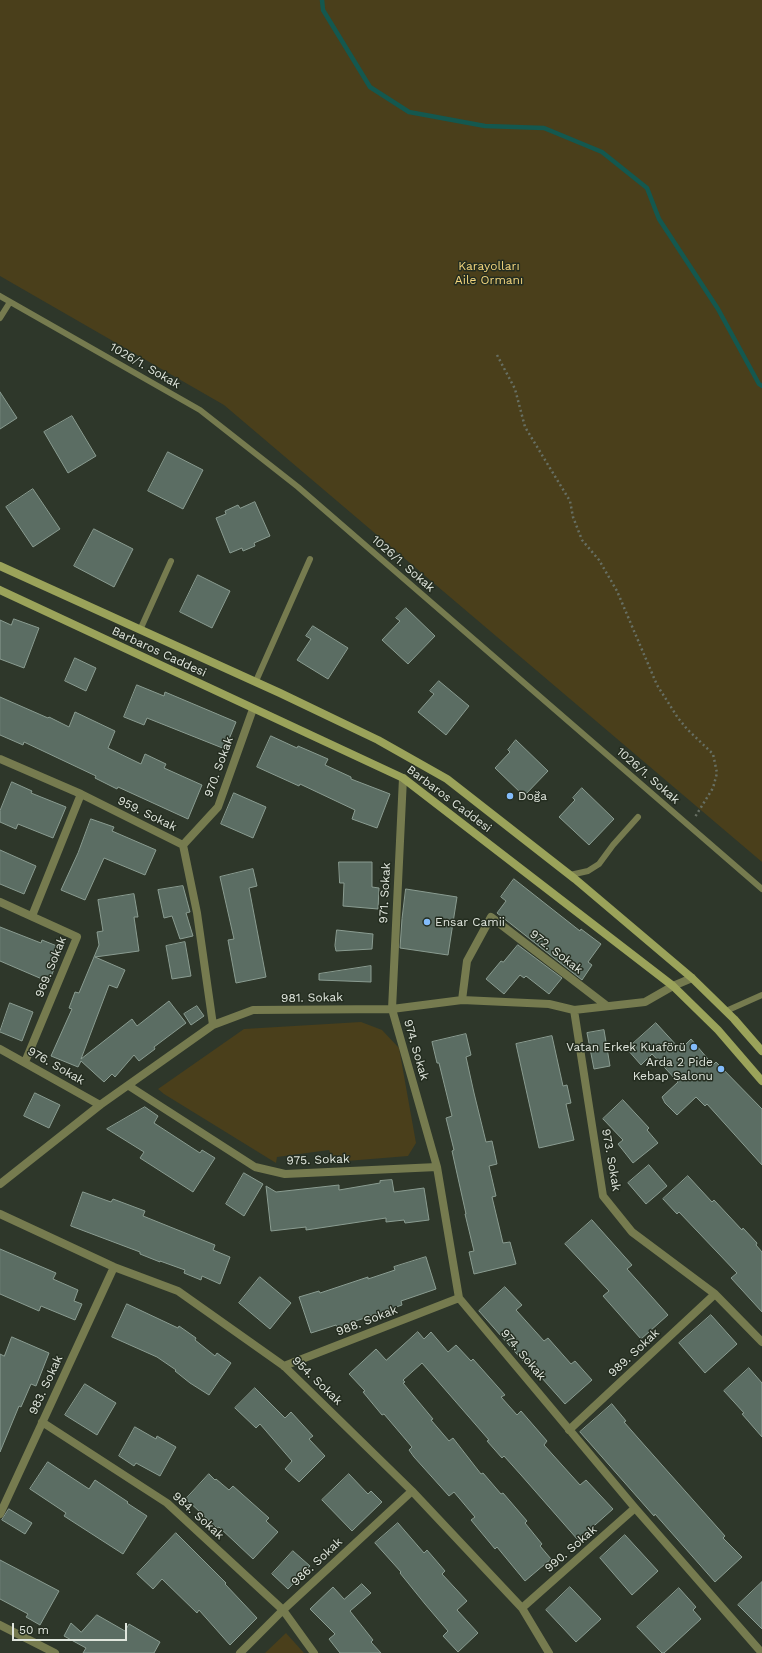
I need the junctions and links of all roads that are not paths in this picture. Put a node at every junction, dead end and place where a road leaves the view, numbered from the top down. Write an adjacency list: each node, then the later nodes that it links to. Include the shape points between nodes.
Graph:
1 (0, 296): 2 (lane, 1026/1. Sokak)
2 (10, 302): 3 (lane); 17 (lane, 1026/1. Sokak, via 200,410 298,487)
3 (0, 318)
4 (310, 559): 9 (lane)
5 (171, 561): 8 (lane)
6 (0, 566): 8 (main road, Barbaros Caddesi)
7 (0, 590): 10 (main road, Barbaros Caddesi)
8 (140, 630): 9 (main road, Barbaros Caddesi)
9 (256, 681): 16 (main road, Barbaros Caddesi, via 378,740 447,779)
10 (253, 709): 12 (main road, Barbaros Caddesi); 15 (street, 970. Sokak, via 218,807)
11 (0, 759): 13 (street, 959. Sokak)
12 (403, 778): 21 (main road, Barbaros Caddesi); 25 (street, 971. Sokak)
13 (81, 794): 15 (street, 959. Sokak); 19 (street)
14 (638, 817): 16 (lane, via 600,864 588,871)
15 (183, 845): 28 (street, 959. Sokak, via 197,913)
16 (570, 875): 20 (main road, Barbaros Caddesi)
17 (762, 889)
18 (0, 902): 19 (street)
19 (32, 916): 31 (street, 969. Sokak, via 77,937)
20 (692, 978): 21 (street, 981. Sokak); 27 (main road, Barbaros Caddesi)
21 (673, 986): 24 (street, 981. Sokak, via 645,1002); 32 (main road, Barbaros Caddesi, via 718,1030)
22 (762, 995): 27 (lane)
23 (462, 1000): 24 (street, 972. Sokak, via 467,961 491,917); 25 (street, 981. Sokak); 26 (street, 981. Sokak, via 549,1004)
24 (607, 1006): 26 (street, 981. Sokak)
25 (392, 1009): 28 (street, 981. Sokak, via 253,1010); 35 (street, 974. Sokak)
26 (574, 1010): 39 (street, 973. Sokak, via 603,1196 632,1232)
27 (726, 1011): 30 (main road, Barbaros Caddesi)
28 (213, 1025): 33 (street, 981. Sokak)
29 (0, 1049): 31 (street, 976. Sokak)
30 (762, 1051)
31 (25, 1062): 34 (street, 976. Sokak)
32 (762, 1081)
33 (129, 1086): 34 (street, 981. Sokak); 35 (street, 975. Sokak, via 255,1167 285,1174)
34 (100, 1105): 36 (street, 981. Sokak)
35 (437, 1167): 40 (street, 974. Sokak)
36 (0, 1184)
37 (0, 1214): 38 (street, 954. Sokak)
38 (114, 1267): 42 (street, 954. Sokak, via 178,1291); 43 (street, 983. Sokak)
39 (715, 1294): 41 (street, 973. Sokak); 44 (street, 989. Sokak)
40 (459, 1298): 42 (street, 988. Sokak); 44 (street, 974. Sokak)
41 (762, 1342)
42 (284, 1366): 45 (street, 954. Sokak)
43 (42, 1422): 47 (street, 983. Sokak); 49 (street, 984. Sokak, via 167,1503)
44 (569, 1430): 46 (street, 974. Sokak)
45 (412, 1491): 48 (street, 954. Sokak); 49 (street, 986. Sokak)
46 (635, 1508): 48 (street, 990. Sokak); 55 (street, 974. Sokak)
47 (0, 1514)
48 (522, 1608): 54 (street, 954. Sokak)
49 (283, 1610): 52 (street, 986. Sokak); 53 (street, 984. Sokak)
50 (0, 1625): 51 (street)
51 (55, 1653)
52 (240, 1653)
53 (314, 1653)
54 (549, 1653)
55 (762, 1653)

